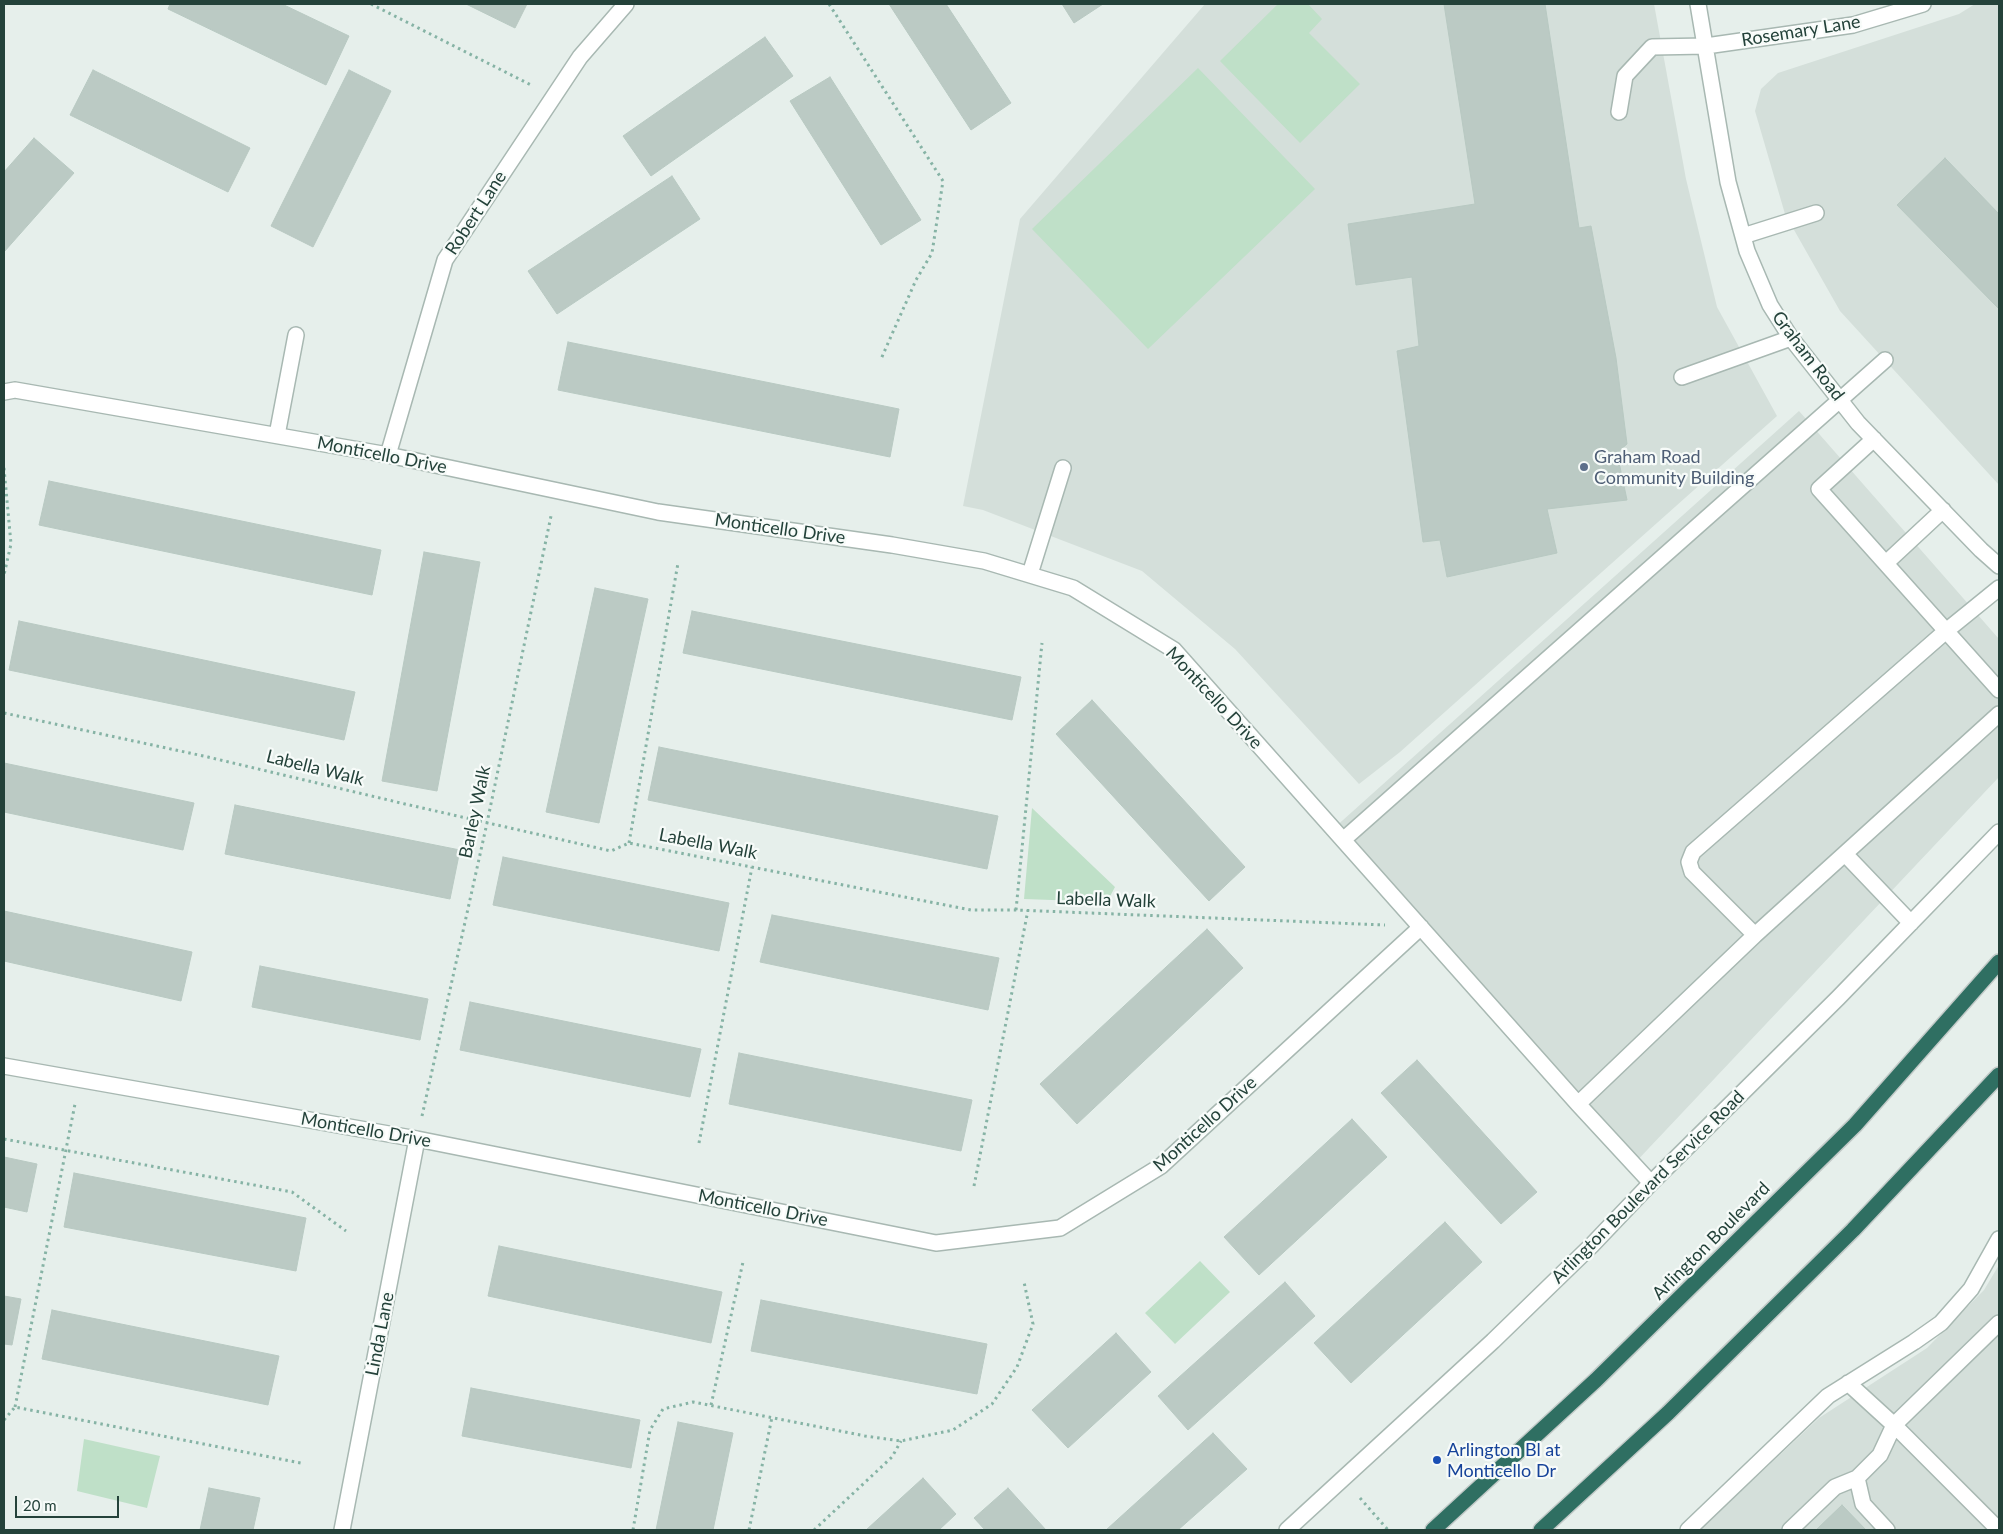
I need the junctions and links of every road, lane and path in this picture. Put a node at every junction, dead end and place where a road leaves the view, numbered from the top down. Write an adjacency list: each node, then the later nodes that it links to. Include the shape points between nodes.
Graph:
1 (371, 4): 7 (path)
2 (626, 4): 7 (street, Robert Lane, via 580,57)
3 (828, 4): 13 (path, via 942,181 932,253 916,280)
4 (1698, 4): 6 (street, Graham Road)
5 (1923, 4): 6 (street, Rosemary Lane, via 1853,25)
6 (1706, 46): 8 (street, Rosemary Lane, via 1652,48 1625,76); 10 (street, Graham Road, via 1728,182)
7 (554, 96): 20 (street, Robert Lane, via 445,260)
8 (1619, 112)
9 (1816, 213): 10 (street)
10 (1743, 236): 12 (street, Graham Road, via 1770,305)
11 (296, 335): 18 (street)
12 (1791, 338): 15 (street); 17 (street, Graham Road)
13 (881, 359)
14 (1885, 360): 17 (street)
15 (1682, 377)
16 (4, 392): 18 (street, Monticello Drive, via 15,390)
17 (1840, 400): 19 (street, Graham Road); 38 (street)
18 (277, 435): 20 (street, Monticello Drive)
19 (1874, 439): 24 (street, Graham Road); 27 (street, via 1819,490)
20 (388, 455): 23 (street, Monticello Drive)
21 (4, 468): 29 (path, via 11,544)
22 (1063, 468): 28 (street)
23 (556, 490): 28 (street, Monticello Drive, via 658,512 984,561); 36 (path, Barley Walk)
24 (1943, 510): 25 (street, Graham Road, via 1981,550); 27 (street)
25 (1997, 559)
26 (678, 563): 39 (path)
27 (1886, 563): 31 (street)
28 (1030, 574): 38 (street, Monticello Drive, via 1073,588 1174,650)
29 (4, 575)
30 (1999, 588): 31 (street)
31 (1946, 631): 33 (street); 46 (street, via 1693,852 1689,862 1692,872)
32 (1042, 643): 42 (path)
33 (1999, 690)
34 (4, 712): 36 (path, Labella Walk)
35 (1999, 714): 40 (street)
36 (487, 823): 39 (path, Labella Walk, via 611,851); 52 (path, Barley Walk)
37 (1999, 832): 44 (street, Arlington Boulevard Service Road)
38 (1343, 840): 45 (street, Monticello Drive)
39 (629, 843): 41 (path, Labella Walk)
40 (1845, 854): 44 (street); 46 (street)
41 (752, 867): 42 (path, Labella Walk, via 971,910); 54 (path)
42 (1016, 910): 43 (path, Labella Walk)
43 (1028, 910): 45 (path, Labella Walk); 57 (path)
44 (1911, 923): 56 (street, Arlington Boulevard Service Road)
45 (1421, 927): 51 (street, Monticello Drive); 52 (street, Monticello Drive, via 1161,1166 1060,1228 936,1243)
46 (1755, 935): 51 (street)
47 (1999, 962): 79 (highway, Arlington Boulevard, via 1855,1125 1596,1380)
48 (4, 1066): 50 (street, Monticello Drive)
49 (1999, 1075): 80 (highway, via 1853,1230 1668,1413)
50 (80, 1079): 52 (street, Monticello Drive); 55 (path)
51 (1578, 1104): 56 (street, Monticello Drive)
52 (417, 1138): 73 (street, Linda Lane)
53 (4, 1140): 55 (path)
54 (699, 1143)
55 (66, 1152): 58 (path, via 292,1192); 65 (path)
56 (1651, 1183): 77 (street, Arlington Boulevard Service Road, via 1493,1341)
57 (974, 1186)
58 (346, 1231)
59 (1999, 1239): 63 (street, via 1971,1289 1941,1323)
60 (743, 1262): 64 (path)
61 (1024, 1282): 69 (path, via 1033,1324 1017,1366 992,1404 953,1430)
62 (1999, 1324): 68 (street)
63 (1848, 1383): 68 (street); 81 (street, via 1828,1396)
64 (711, 1405): 66 (path); 74 (path, via 693,1402 663,1409 650,1430)
65 (15, 1407): 67 (path); 70 (path)
66 (772, 1417): 69 (path); 75 (path)
67 (4, 1420)
68 (1894, 1425): 71 (street, via 1880,1455); 84 (street)
69 (901, 1441): 76 (path, via 892,1457)
70 (300, 1463)
71 (1857, 1478): 82 (street, via 1835,1487); 83 (street, via 1863,1504)
72 (1356, 1493): 78 (path)
73 (342, 1530)
74 (633, 1530)
75 (749, 1530)
76 (814, 1530)
77 (1286, 1530)
78 (1388, 1530)
79 (1433, 1530)
80 (1541, 1530)
81 (1688, 1530)
82 (1790, 1530)
83 (1887, 1530)
84 (1999, 1530)

